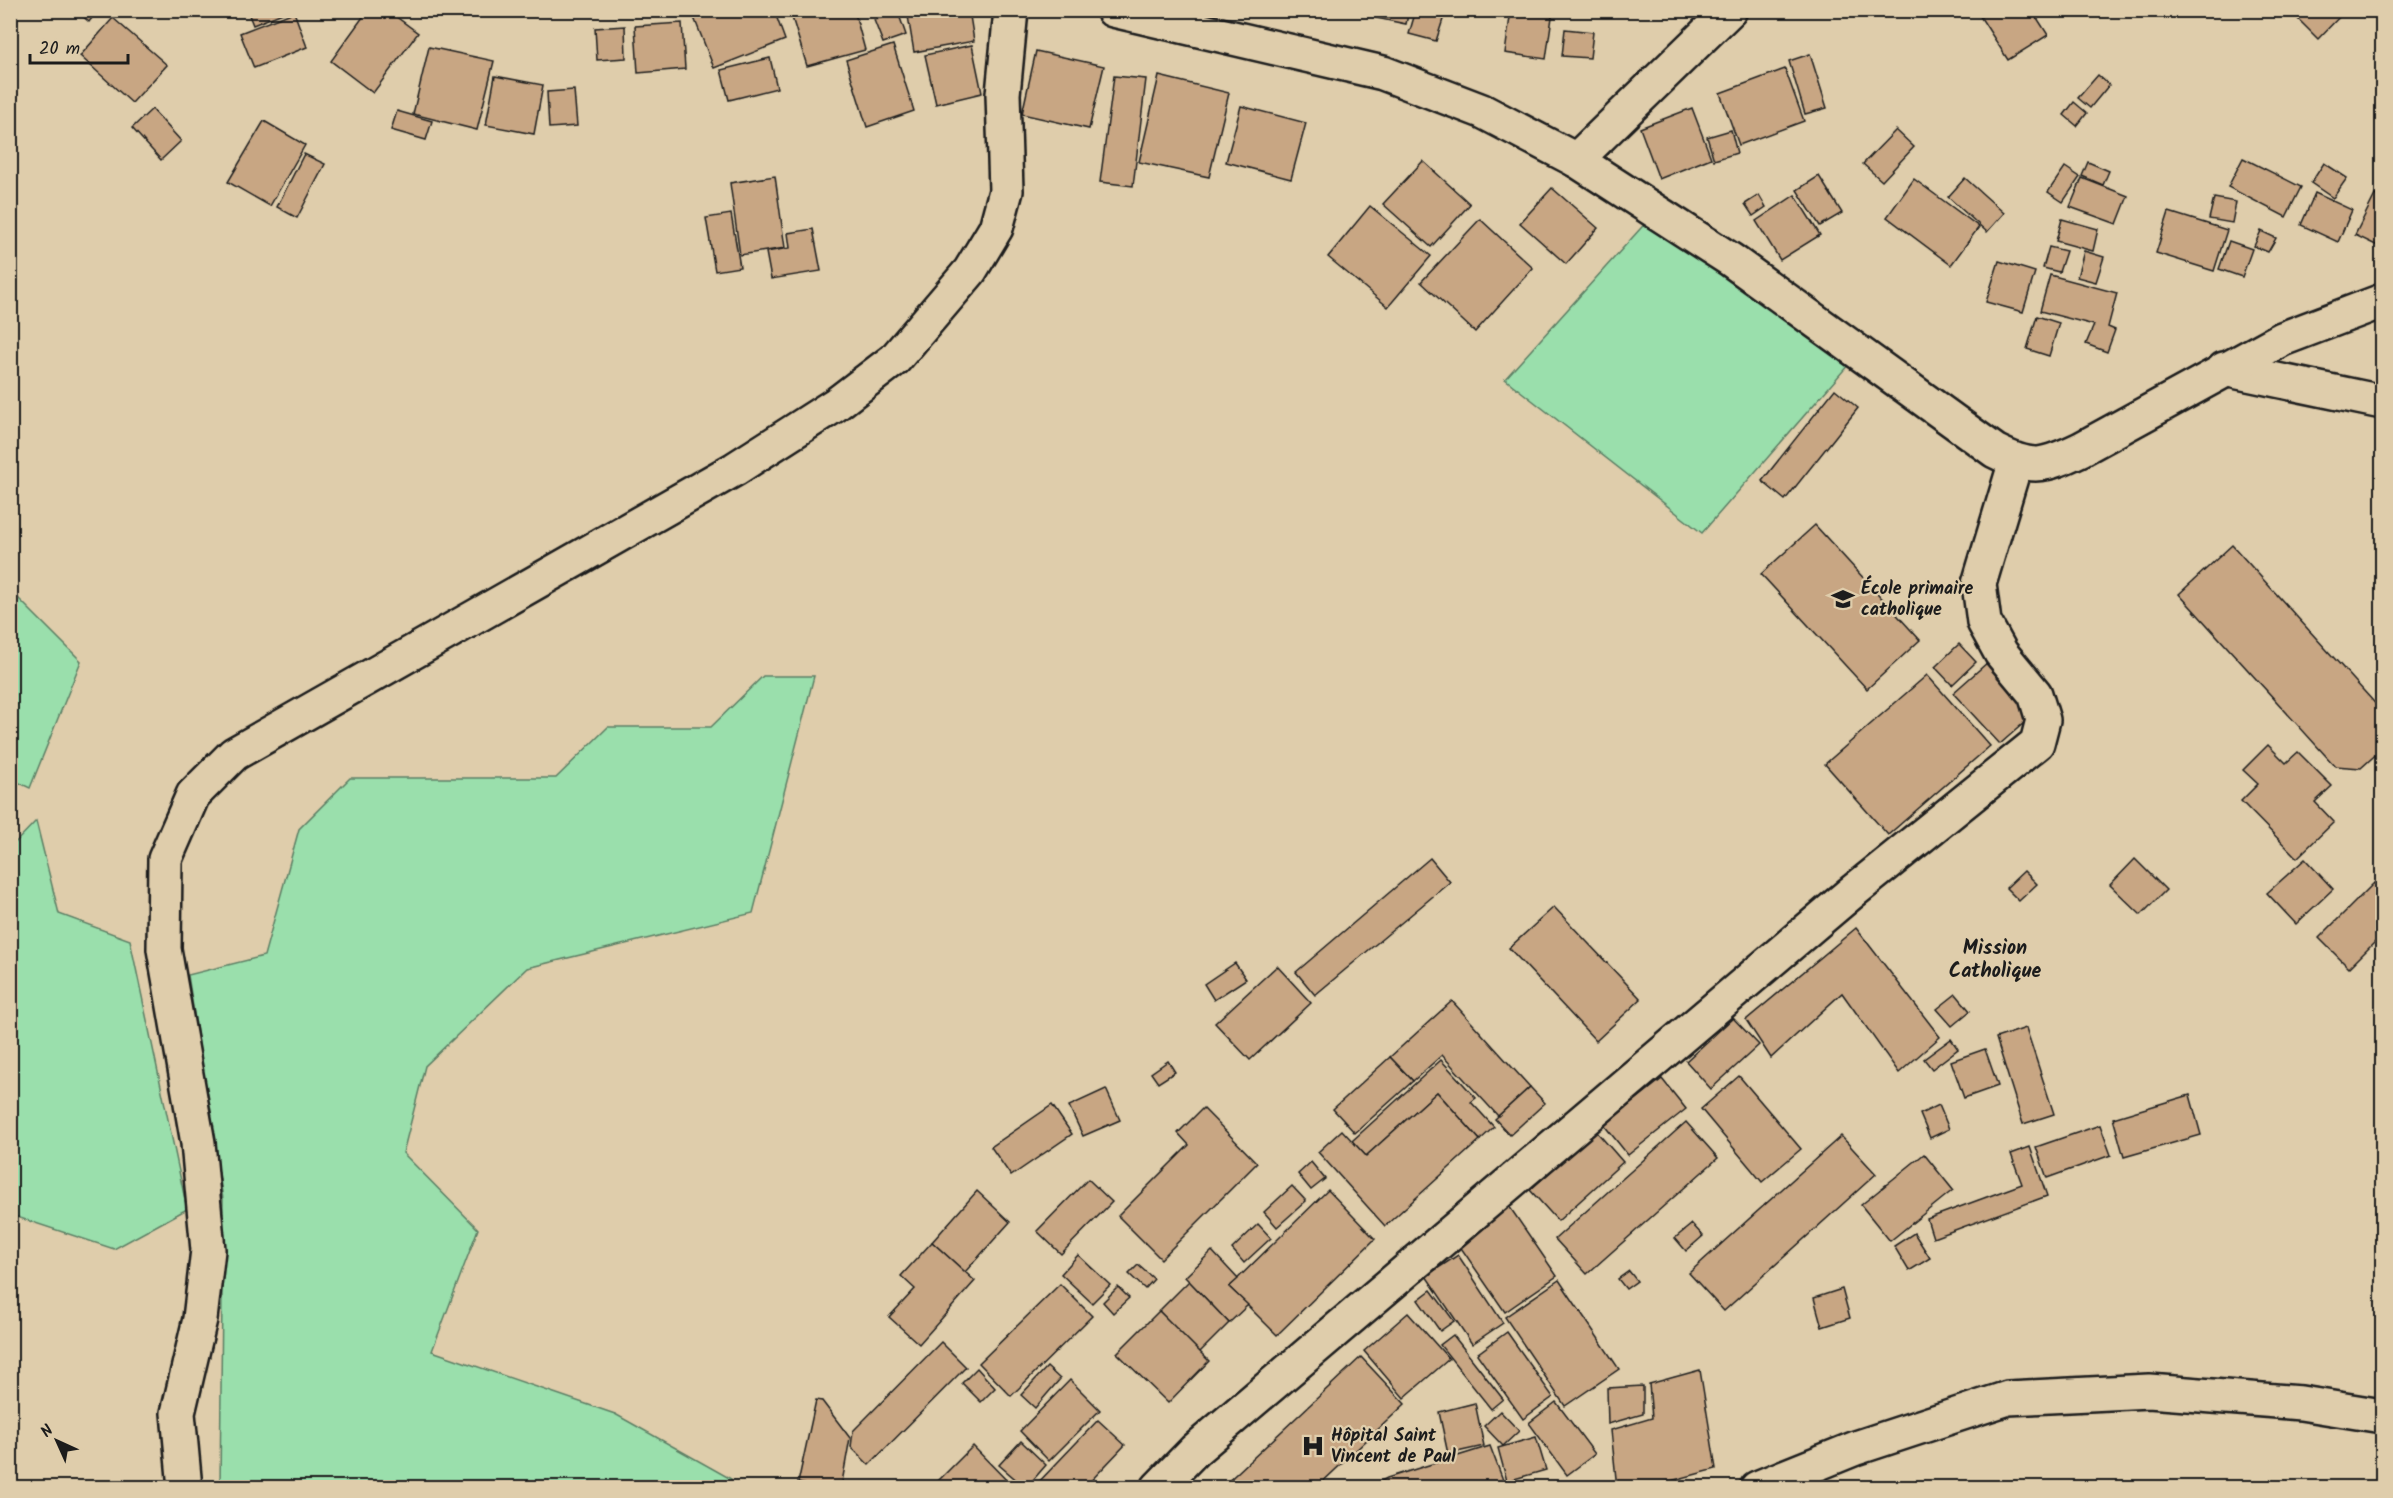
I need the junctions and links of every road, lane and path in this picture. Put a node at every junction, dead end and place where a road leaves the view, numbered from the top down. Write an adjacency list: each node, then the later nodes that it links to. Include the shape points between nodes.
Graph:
1 (1011, 10): 10 (street, via 1003,94 1006,191 996,228 970,271 895,359 835,405 735,468 234,754 193,795 165,859 164,949 198,1143 208,1250 200,1319 178,1413)
2 (1113, 10): 4 (street, via 1383,73 1482,111)
3 (1730, 10): 4 (street)
4 (1576, 160): 8 (street, via 1731,260 1995,451)
5 (2382, 301): 6 (street, via 2282,339)
6 (2224, 369): 7 (street); 8 (street, via 2051,463 2028,466)
7 (2382, 402)
8 (2016, 461): 11 (street, via 1978,584 1984,622 2001,653 2035,694 2043,720 2037,743 1851,892 1230,1420)
9 (2382, 1416): 12 (street, via 2301,1403 2149,1391 2008,1398 1856,1448)
10 (185, 1488)
11 (1158, 1488)
12 (1757, 1488)

